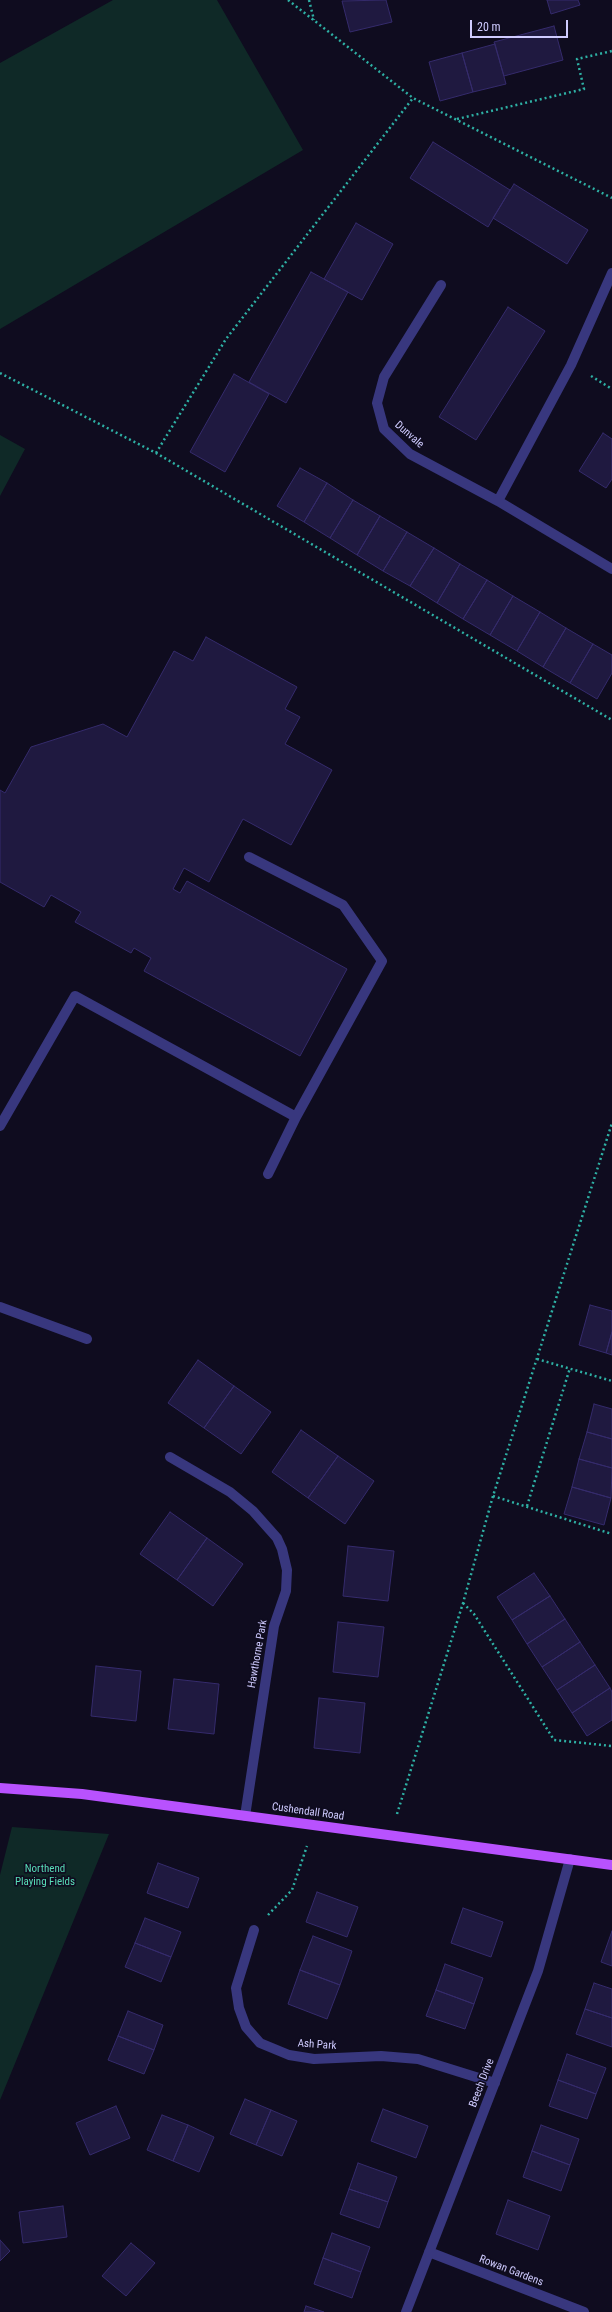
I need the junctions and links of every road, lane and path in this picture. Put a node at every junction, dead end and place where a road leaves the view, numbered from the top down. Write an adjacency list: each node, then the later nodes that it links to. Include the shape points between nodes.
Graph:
1 (288, 0): 3 (path)
2 (309, 0): 3 (path)
3 (314, 20): 5 (path)
4 (612, 52): 6 (path, via 577,59 584,89)
5 (413, 98): 6 (path); 11 (path, via 226,339)
6 (455, 119): 7 (path)
7 (612, 198)
8 (612, 273): 12 (street, via 571,364)
9 (441, 285): 12 (street, Dunvale, via 384,377 377,402 384,429 410,454)
10 (0, 373): 11 (path)
11 (156, 453): 14 (path)
12 (498, 501): 13 (street, Dunvale)
13 (612, 569)
14 (612, 720)
15 (249, 857): 16 (street, via 343,905 382,961)
16 (296, 1117): 18 (street, via 75,996); 19 (street)
17 (612, 1123): 22 (path)
18 (0, 1126)
19 (268, 1174)
20 (0, 1307): 21 (street)
21 (88, 1339)
22 (537, 1359): 23 (path); 26 (path)
23 (570, 1368): 24 (path); 27 (path)
24 (612, 1381)
25 (170, 1457): 32 (street, Hawthorne Park, via 230,1492 253,1511 277,1538 287,1570 286,1591 274,1626)
26 (493, 1496): 27 (path); 29 (path)
27 (527, 1506): 28 (path)
28 (612, 1534)
29 (463, 1603): 30 (path, via 474,1614 554,1740); 34 (path)
30 (612, 1746)
31 (0, 1789): 32 (main road, Cushendall Road, via 82,1794)
32 (244, 1816): 33 (main road, Cushendall Road)
33 (313, 1825): 34 (main road, Cushendall Road); 37 (path, via 292,1890)
34 (390, 1835): 35 (main road, Cushendall Road)
35 (570, 1860): 36 (main road, Cushendall Road); 38 (street, Beech Drive, via 538,1971)
36 (612, 1865)
37 (254, 1930): 38 (street, Ash Park, via 236,1988 239,2008 246,2027 260,2043 289,2054 314,2059 380,2056 418,2059)
38 (495, 2083): 39 (street, Beech Drive)
39 (429, 2252): 40 (street, Beech Drive); 41 (street, Rowan Gardens)
40 (406, 2312)
41 (584, 2312)

